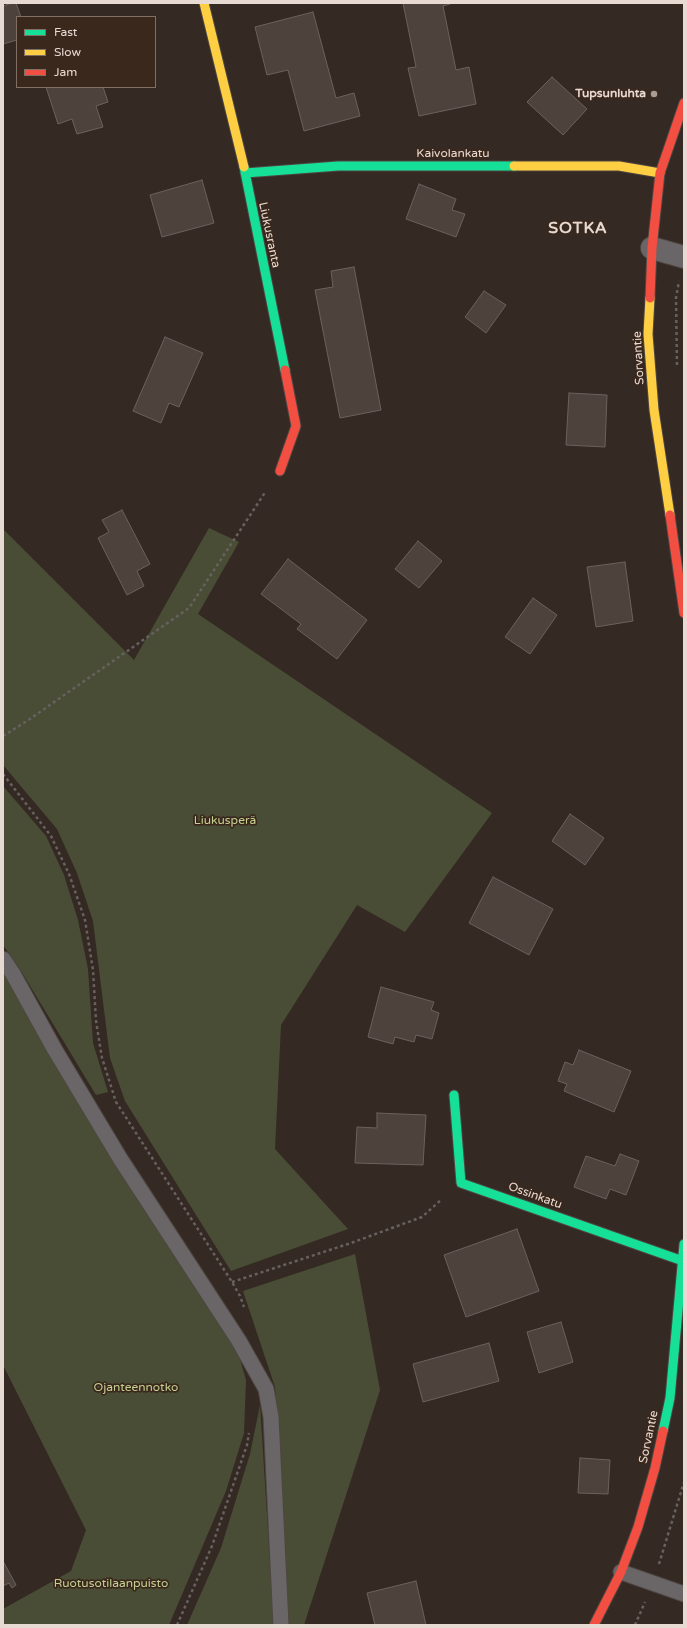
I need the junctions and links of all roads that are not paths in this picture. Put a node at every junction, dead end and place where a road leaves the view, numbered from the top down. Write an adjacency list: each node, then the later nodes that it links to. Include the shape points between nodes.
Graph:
1 (204, 3): 3 (street, Liukusranta)
2 (684, 103): 4 (street, Sorvantie)
3 (245, 173): 4 (street, Kaivolankatu, via 338,166 619,166); 7 (street, Liukusranta, via 296,426)
4 (660, 173): 5 (street, Sorvantie)
5 (652, 248): 6 (street); 8 (street, Sorvantie, via 648,334 654,410)
6 (684, 256)
7 (280, 471)
8 (684, 613)
9 (3, 960): 15 (lane, via 121,1160 239,1341 266,1389 271,1417)
10 (454, 1095): 12 (street, Ossinkatu, via 461,1183)
11 (684, 1244): 12 (street, Sorvantie)
12 (683, 1262): 13 (street, Sorvantie, via 670,1398 655,1468 638,1527)
13 (621, 1572): 14 (lane); 16 (street, Sorvantie)
14 (684, 1594)
15 (281, 1625)
16 (594, 1625)

